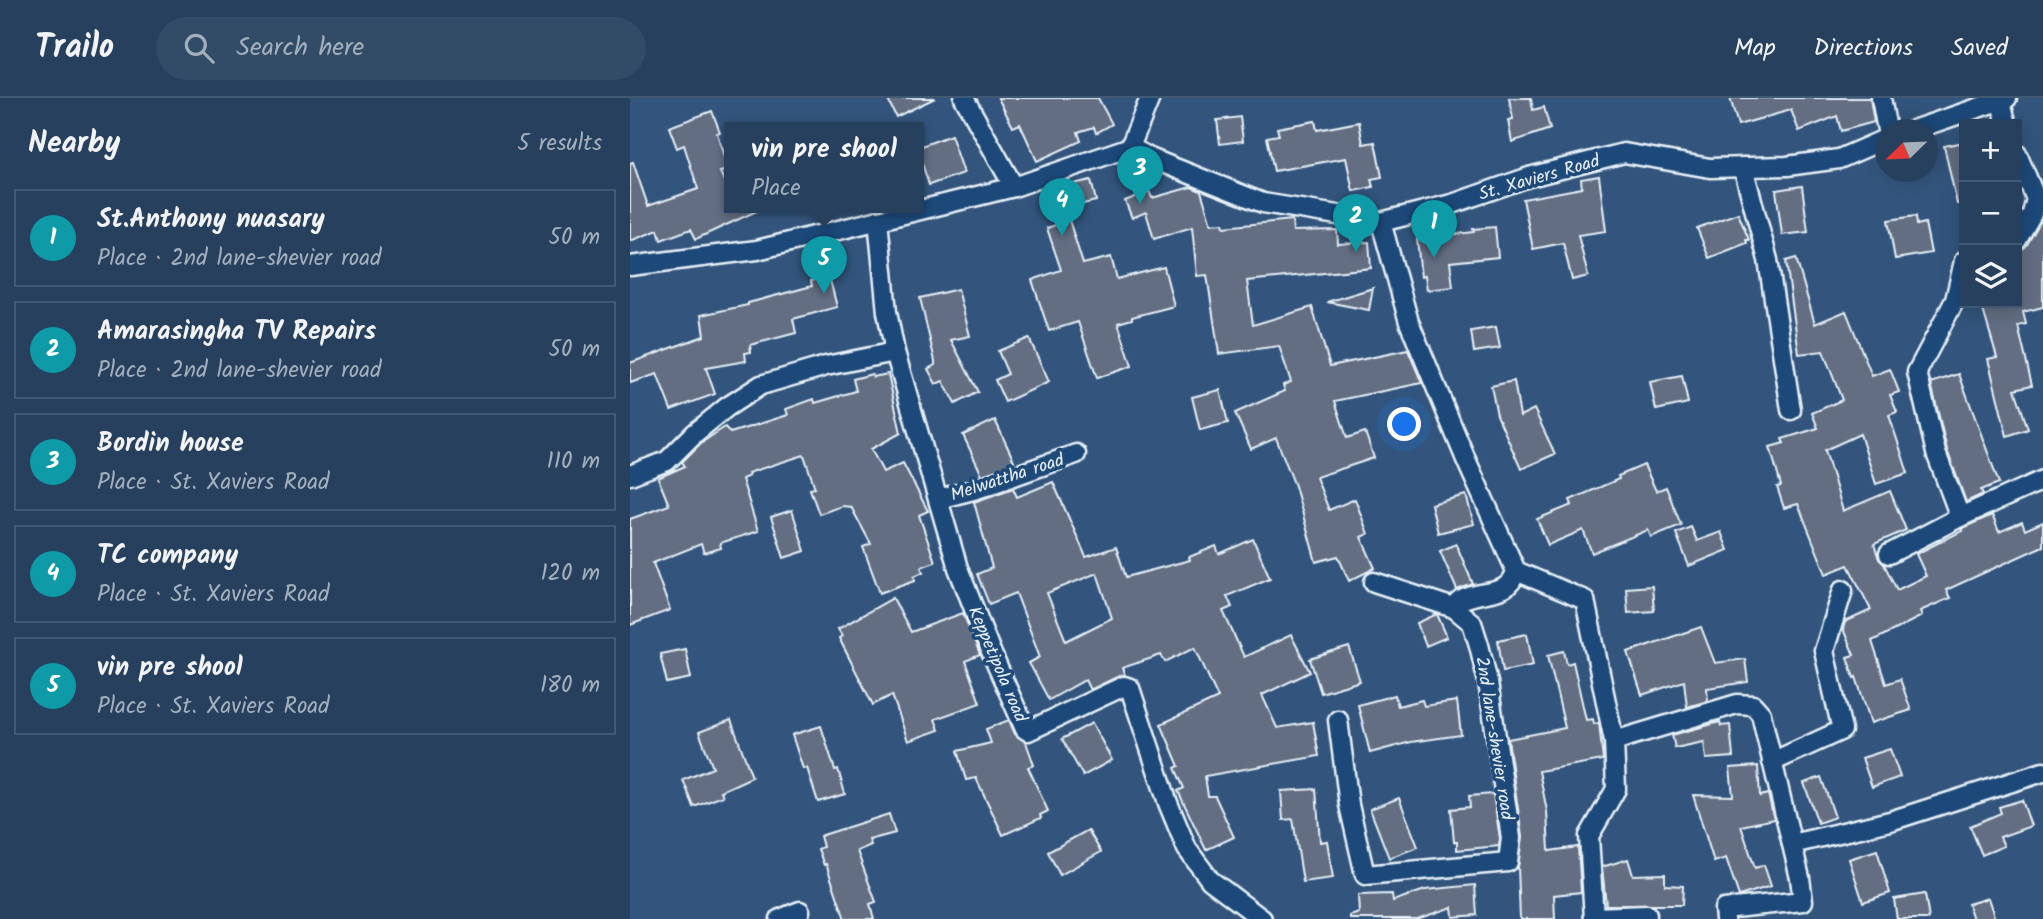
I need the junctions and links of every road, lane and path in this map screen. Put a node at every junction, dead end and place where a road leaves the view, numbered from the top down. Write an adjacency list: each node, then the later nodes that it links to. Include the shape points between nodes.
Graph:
1 (964, 98): 12 (street)
2 (1150, 98): 9 (street)
3 (1881, 98): 5 (street)
4 (2003, 99): 6 (street); 7 (street)
5 (1885, 119)
6 (2006, 119)
7 (1938, 121)
8 (1875, 143): 11 (street, St. Xaviers Road, via 1839,159)
9 (1130, 147): 12 (street); 16 (street, St. Xaviers Road, via 1263,203)
10 (2022, 166): 17 (street, via 2036,199)
11 (1743, 167): 16 (street, St. Xaviers Road, via 1710,168 1624,153); 21 (street, via 1768,260)
12 (1014, 187): 13 (street)
13 (924, 209)
14 (907, 213): 15 (street)
15 (878, 220): 18 (street, via 757,250); 20 (street, Keppetipola road)
16 (1381, 222): 28 (street, via 1409,322)
17 (2022, 231)
18 (630, 266)
19 (1959, 283): 26 (street, via 1955,300 1917,372 1936,453)
20 (895, 352): 23 (street, via 761,385 727,407 667,461); 25 (street, Keppetipola road)
21 (1791, 410)
22 (1076, 454): 25 (street, Melwattha road)
23 (630, 475)
24 (2043, 481): 26 (street)
25 (938, 499): 41 (street, Keppetipola road, via 958,568 1025,729 1124,686 1130,688 1186,849 1210,880)
26 (1960, 517): 27 (street)
27 (1889, 554)
28 (1516, 571): 31 (street, via 1514,580 1498,591 1462,599); 33 (street, via 1585,600)
29 (1374, 582): 31 (street)
30 (1843, 590): 34 (street, via 1824,651 1842,730)
31 (1454, 608): 32 (street, 2nd lane-shevier road, via 1472,623 1488,682 1511,838 1508,862 1365,875 1349,805)
32 (1338, 720)
33 (1614, 741): 34 (street, via 1738,704 1753,705 1761,715); 39 (street, via 1616,789 1589,836)
34 (1772, 762): 36 (street)
35 (2043, 772): 36 (street, via 1890,821)
36 (1792, 844): 42 (street, via 1803,901 1724,909)
37 (800, 911): 40 (street)
38 (1647, 915): 39 (street)
39 (1594, 918)
40 (780, 919)
41 (1262, 919)
42 (1725, 919)

